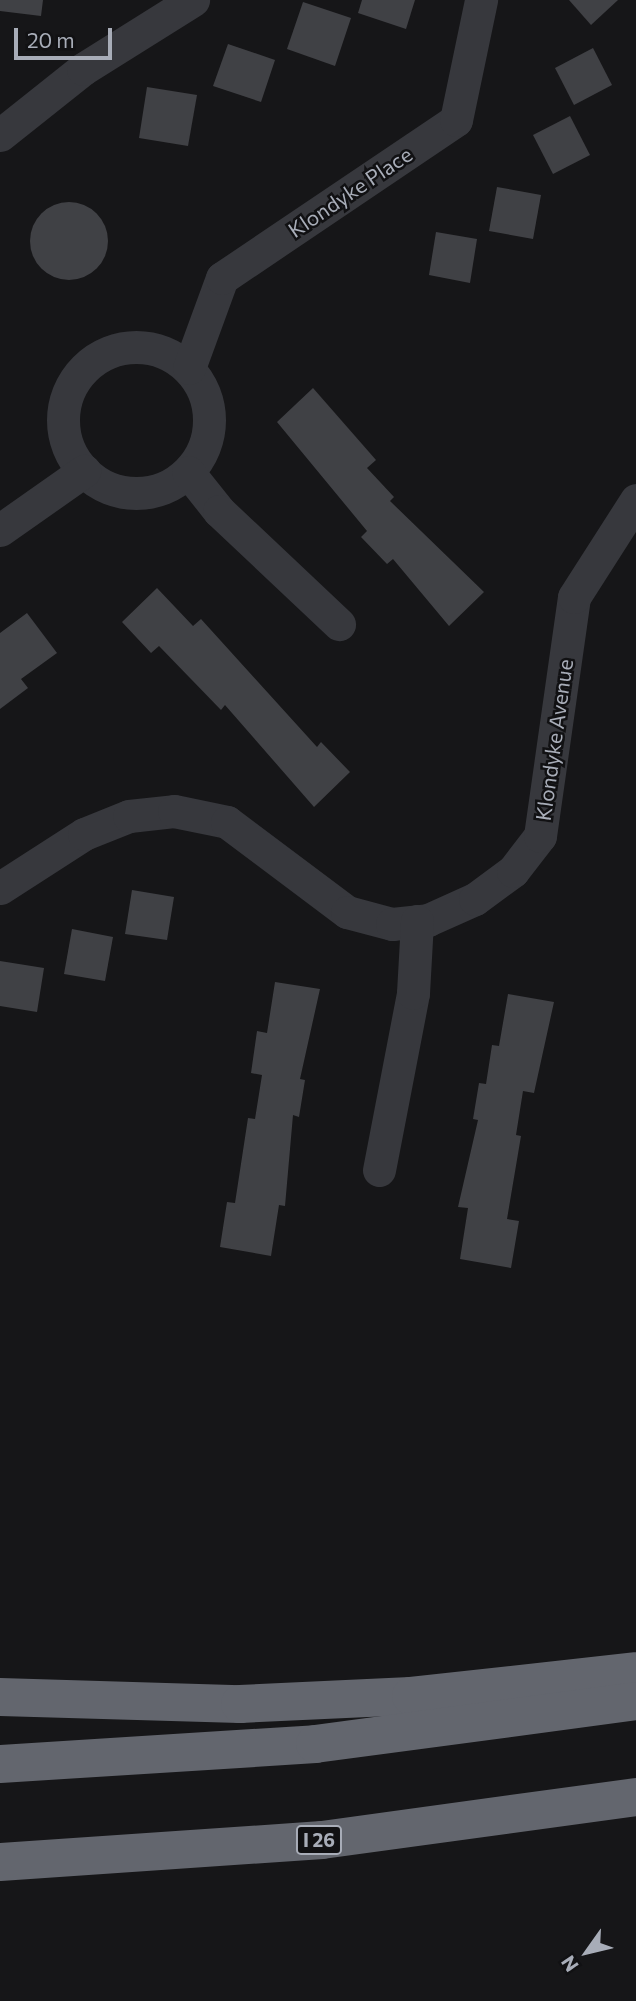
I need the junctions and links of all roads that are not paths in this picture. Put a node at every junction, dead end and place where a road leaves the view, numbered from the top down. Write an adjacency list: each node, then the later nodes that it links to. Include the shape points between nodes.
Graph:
1 (192, 0): 3 (street, via 83,69)
2 (481, 0): 4 (street, Klondyke Place, via 456,120 222,278)
3 (0, 135)
4 (188, 368): 5 (street, via 165,352 137,346 109,351 85,367 69,390 63,419 68,447); 6 (street, via 204,393 209,421 204,449)
5 (84, 471): 6 (street, via 107,487 135,493 164,488); 8 (street)
6 (188, 472): 9 (street, via 219,512)
7 (636, 500): 11 (street, Klondyke Avenue, via 574,597 540,835 513,871 475,899)
8 (0, 530)
9 (339, 624)
10 (0, 888): 11 (street, Klondyke Avenue, via 84,834 129,816 174,811 227,822 346,912 392,923)
11 (417, 921): 12 (street, via 413,993)
12 (379, 1170)
13 (636, 1671): 14 (highway, via 411,1696 253,1703)
14 (0, 1697)
15 (636, 1701): 16 (highway, via 315,1744 147,1760)
16 (0, 1764)
17 (636, 1797): 18 (highway, I 26, via 322,1840)
18 (0, 1862)

